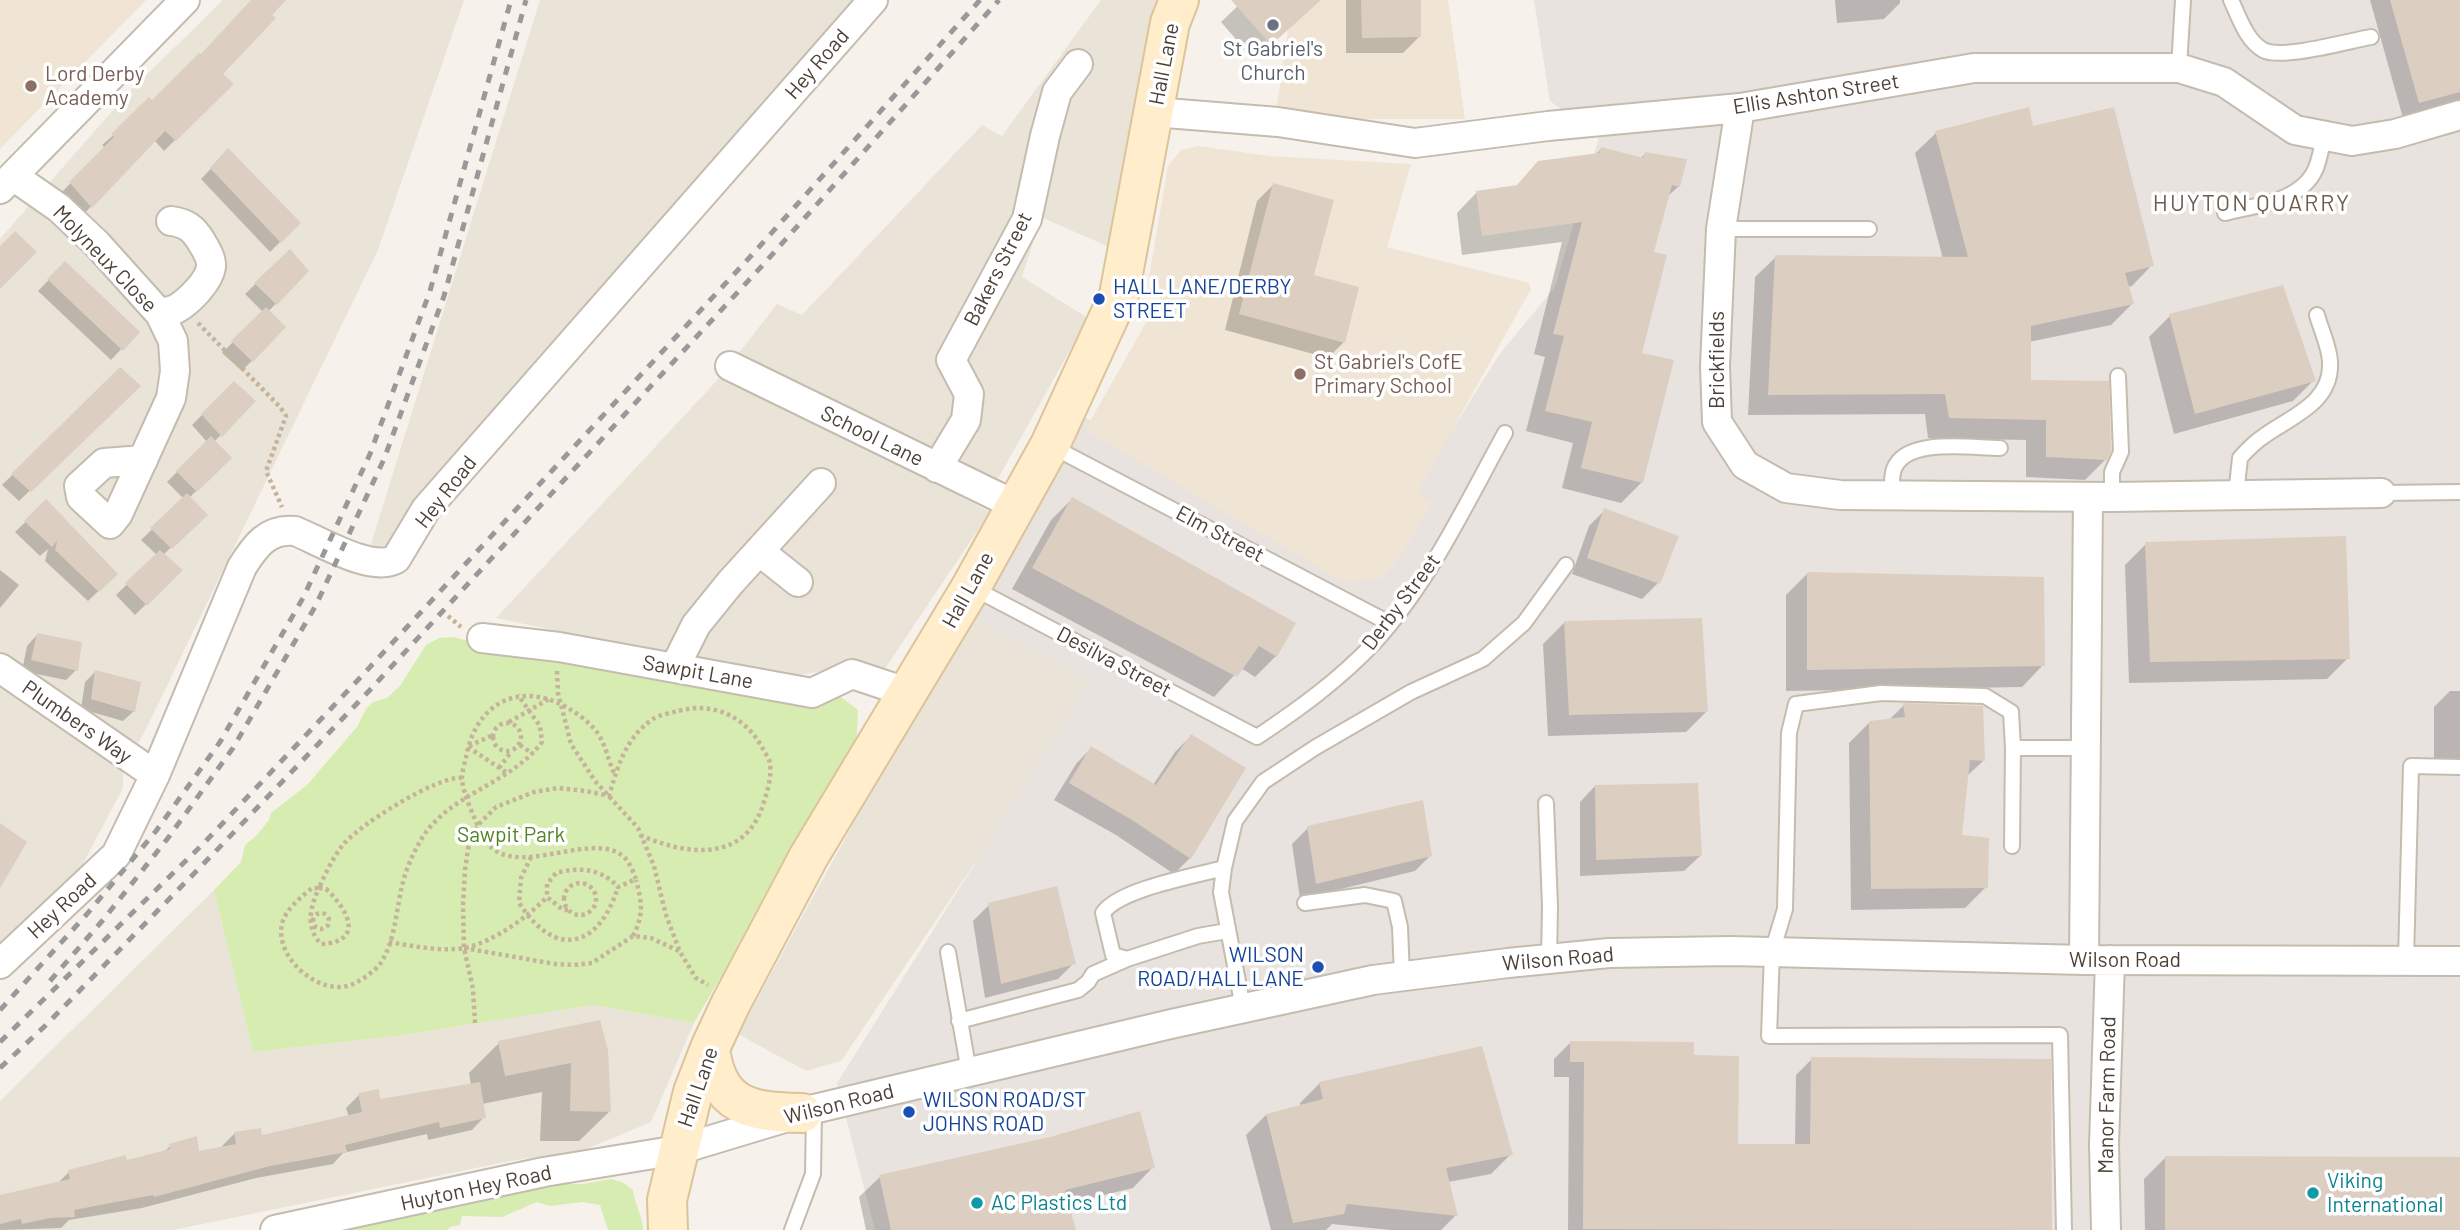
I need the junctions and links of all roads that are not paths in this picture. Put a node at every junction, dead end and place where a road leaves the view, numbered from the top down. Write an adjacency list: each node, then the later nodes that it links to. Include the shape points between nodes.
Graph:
1 (185, 0): 13 (street)
2 (873, 0): 47 (street, Hey Road, via 426,509 396,559 389,564 370,563 295,531 284,530 263,539 242,567)
3 (1179, 0): 10 (street, Hall Lane, via 1170,23)
4 (2183, 0): 8 (lane)
5 (2231, 0): 6 (lane, via 2242,26 2265,51 2281,55)
6 (2371, 37)
7 (1078, 64): 26 (street, Bakers Street, via 1057,92 1027,219 951,360 969,394 966,419)
8 (2179, 68): 9 (street, Ellis Ashton Street, via 1974,68); 12 (street, Ellis Ashton Street, via 2224,82 2295,130)
9 (1740, 108): 10 (street, Ellis Ashton Street, via 1548,125 1415,143 1278,122); 16 (street, Brickfields)
10 (1154, 111): 23 (street, Hall Lane, via 1119,295)
11 (2460, 115): 12 (street, Ellis Ashton Street, via 2352,141)
12 (2324, 135): 14 (lane, via 2316,168 2299,189 2283,198)
13 (7, 183): 18 (street, Molyneux Close, via 59,208)
14 (2225, 213)
15 (171, 221): 18 (street, via 185,222 197,234 211,267 204,283)
16 (1721, 229): 17 (lane); 31 (street, Brickfields, via 1717,422 1745,465 1786,488)
17 (1869, 229)
18 (170, 309): 25 (street, Molyneux Close, via 175,371 172,398)
19 (2318, 315): 30 (lane, via 2330,362 2327,379 2309,407 2265,434 2240,458)
20 (730, 366): 26 (street, School Lane)
21 (2118, 376): 32 (lane, via 2121,452)
22 (1505, 433): 38 (lane, Derby Street, via 1428,572)
23 (1050, 445): 33 (street, Hall Lane); 38 (lane, Elm Street)
24 (2000, 448): 31 (lane, via 1911,450 1894,468)
25 (143, 460): 25 (street, Molyneux Close, via 110,523 81,496 79,486 104,463)
26 (937, 468): 33 (street, School Lane)
27 (821, 483): 34 (street)
28 (2460, 492): 29 (lane)
29 (2381, 493): 30 (street, Brickfields)
30 (2236, 495): 32 (street, Brickfields)
31 (1892, 496): 32 (street, Brickfields)
32 (2100, 497): 45 (street, Manor Farm Road)
33 (1015, 505): 37 (street, Hall Lane)
34 (759, 551): 36 (street); 40 (street, via 696,625)
35 (1566, 565): 50 (lane, via 1524,623 1483,659 1411,692 1263,782 1235,821)
36 (799, 582)
37 (971, 587): 42 (street, Hall Lane); 43 (lane, Desilva Street)
38 (1390, 623): 43 (lane, Derby Street, via 1317,696)
39 (482, 638): 40 (street, Sawpit Lane)
40 (675, 667): 42 (street, Sawpit Lane, via 812,693 852,674)
41 (0, 668): 47 (street, Plumbers Way)
42 (908, 693): 64 (street, Hall Lane, via 809,856)
43 (1257, 737)
44 (2014, 748): 45 (lane); 49 (lane); 54 (lane, via 2011,712 1985,696 1881,693 1796,704 1789,733 1785,909)
45 (2086, 748): 57 (street, Manor Farm Road)
46 (2460, 767): 58 (lane, via 2412,766)
47 (155, 775): 60 (street, Hey Road, via 116,855)
48 (1546, 803): 56 (lane)
49 (2012, 846)
50 (1224, 868): 52 (lane, via 1221,891); 55 (lane, via 1131,893 1108,905 1103,913 1114,955)
51 (1305, 903): 61 (lane, via 1365,895 1394,901)
52 (1227, 931): 55 (lane); 62 (lane)
53 (948, 952): 63 (lane)
54 (1772, 952): 56 (street, Wilson Road, via 1609,953); 57 (street, Wilson Road); 71 (lane, via 1769,1036 2060,1035)
55 (1128, 959): 63 (lane, via 1093,974 1078,990)
56 (1549, 959): 61 (street, Wilson Road)
57 (2097, 960): 58 (street, Wilson Road); 72 (street, Manor Farm Road)
58 (2406, 960): 59 (street, Wilson Road)
59 (2460, 961)
60 (0, 964)
61 (1402, 976): 62 (street, Wilson Road)
62 (1243, 1008): 65 (street, Wilson Road)
63 (959, 1021): 65 (lane)
64 (710, 1048): 66 (street, via 719,1083 747,1108); 67 (street, Hall Lane)
65 (969, 1072): 66 (street, Wilson Road)
66 (808, 1111): 67 (street, Wilson Road); 70 (lane, via 813,1174)
67 (678, 1150): 68 (street, Huyton Hey Road, via 544,1172); 69 (street, Hall Lane, via 667,1200)
68 (275, 1230)
69 (668, 1230)
70 (792, 1230)
71 (2064, 1230)
72 (2106, 1230)

